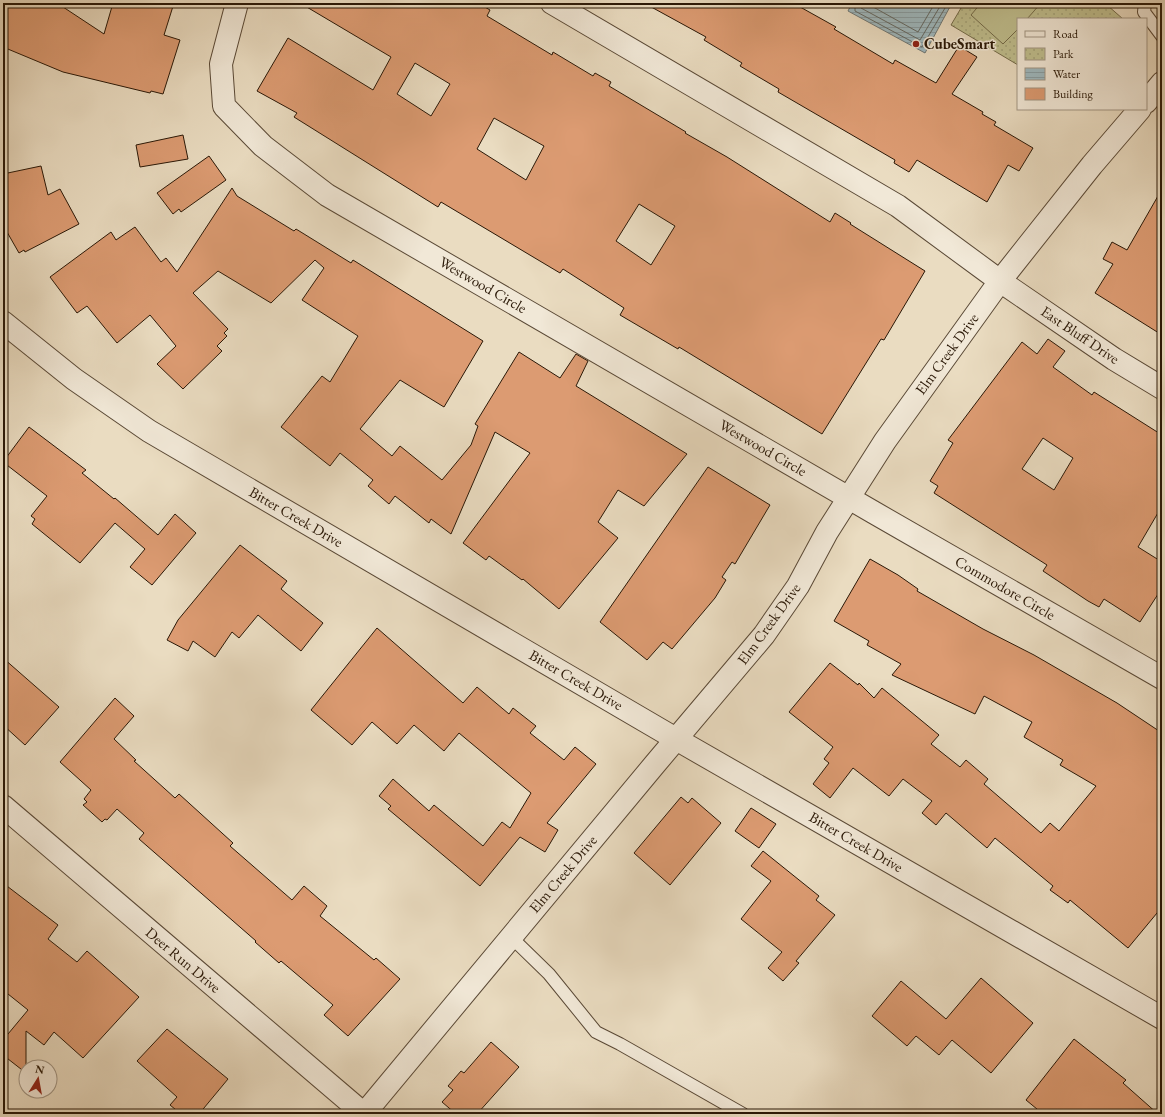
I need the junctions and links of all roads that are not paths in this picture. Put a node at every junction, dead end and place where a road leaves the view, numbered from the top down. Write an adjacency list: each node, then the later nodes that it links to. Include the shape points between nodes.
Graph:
1 (237, 3): 11 (street, Westwood Circle, via 221,64 224,106 263,146 328,195)
2 (552, 3): 8 (street, via 898,206)
3 (1145, 3): 4 (lane, via 1144,12)
4 (1162, 36)
5 (1162, 83): 6 (street)
6 (1147, 101)
7 (1139, 110): 8 (street, Elm Creek Drive)
8 (1000, 280): 10 (street, East Bluff Drive, via 1114,359); 11 (street, Elm Creek Drive, via 884,441)
9 (3, 322): 13 (street, Bitter Creek Drive, via 74,380 149,431)
10 (1162, 388)
11 (848, 498): 12 (street, Commodore Circle); 13 (street, Elm Creek Drive, via 798,586 764,635)
12 (1162, 678)
13 (676, 739): 15 (street, Elm Creek Drive); 16 (street, Bitter Creek Drive)
14 (3, 806): 17 (street, Deer Run Drive)
15 (511, 937): 17 (street, Elm Creek Drive); 18 (lane, via 549,974 596,1032)
16 (1162, 1018)
17 (364, 1114)
18 (743, 1114)

